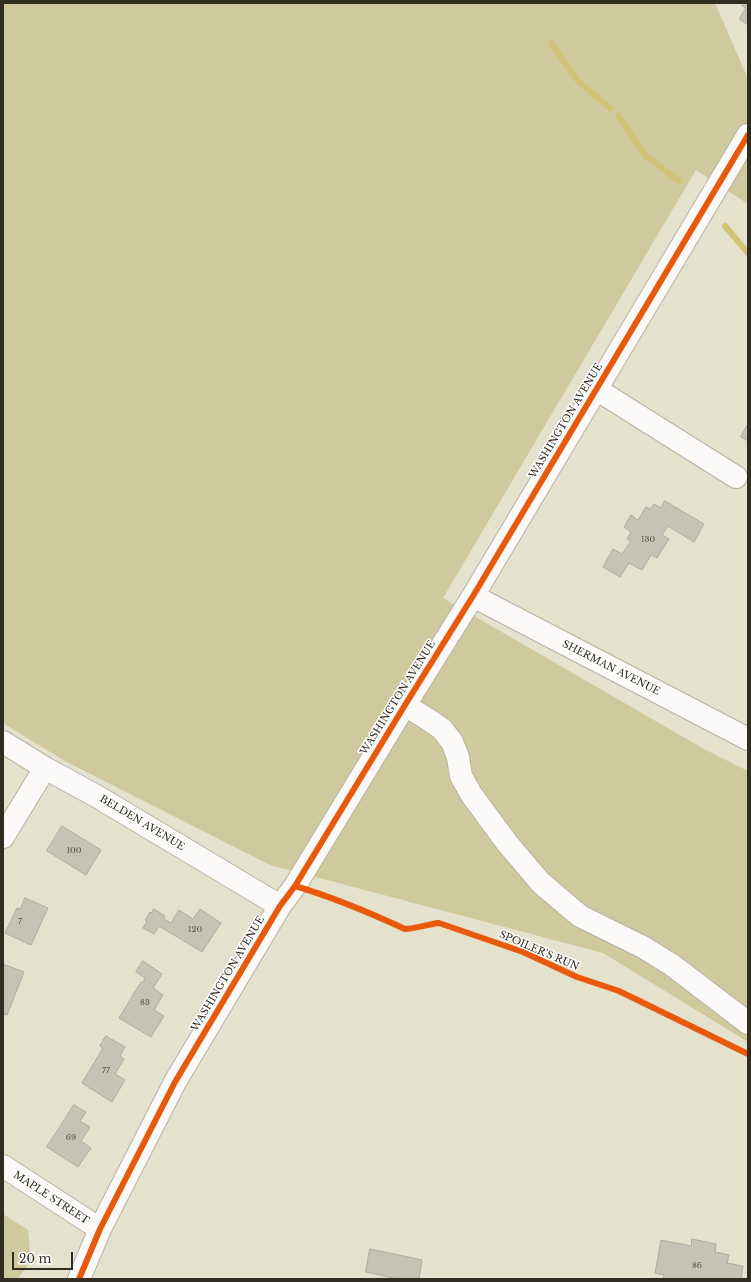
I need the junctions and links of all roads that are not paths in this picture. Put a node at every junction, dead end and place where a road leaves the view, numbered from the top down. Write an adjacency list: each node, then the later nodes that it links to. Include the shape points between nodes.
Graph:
1 (748, 135): 2 (street, WASHINGTON AVENUE)
2 (596, 389): 3 (street); 4 (street, WASHINGTON AVENUE)
3 (736, 477)
4 (473, 596): 5 (street, WASHINGTON AVENUE); 6 (street, SHERMAN AVENUE)
5 (405, 705): 10 (street, WASHINGTON AVENUE, via 295,886); 11 (street, via 442,729 452,742 461,776 470,794 541,883 580,916 643,947 672,965)
6 (748, 739)
7 (3, 742): 8 (street, BELDEN AVENUE)
8 (45, 768): 9 (street); 10 (street, BELDEN AVENUE, via 124,812)
9 (3, 837)
10 (280, 906): 13 (street, WASHINGTON AVENUE, via 175,1082)
11 (748, 1023)
12 (3, 1166): 13 (street, MAPLE STREET)
13 (100, 1229): 14 (street, WASHINGTON AVENUE)
14 (79, 1279)

